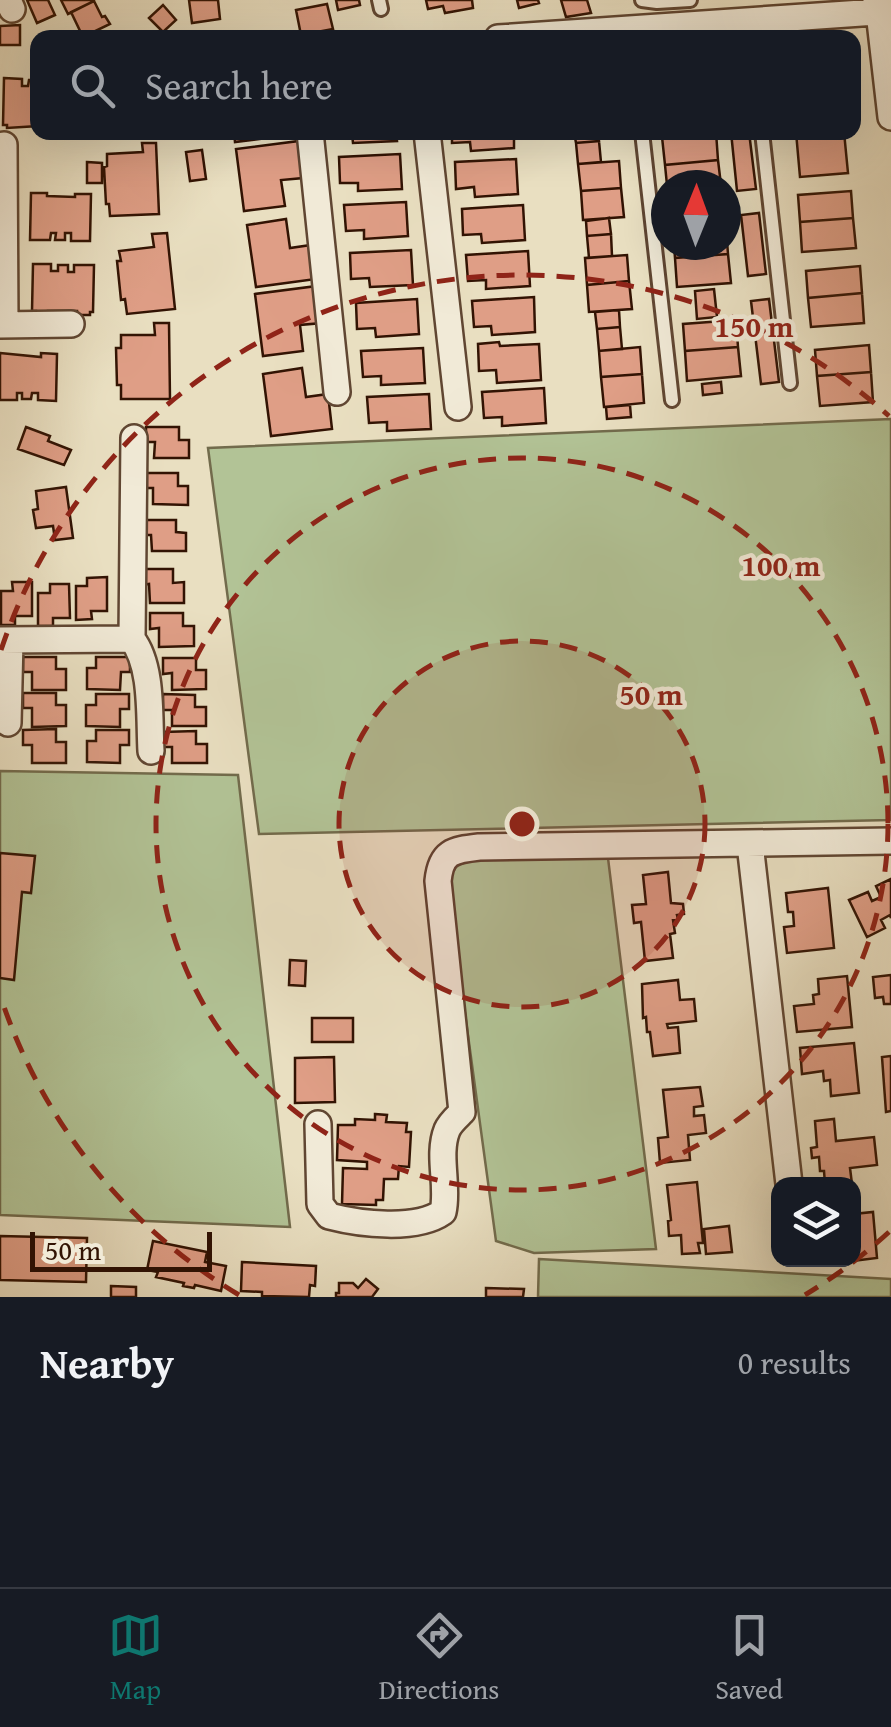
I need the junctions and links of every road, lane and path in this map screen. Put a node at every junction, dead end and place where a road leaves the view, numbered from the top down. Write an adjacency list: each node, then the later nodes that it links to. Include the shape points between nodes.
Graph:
1 (642, 0): 2 (lane)
2 (690, 0)
3 (882, 7): 4 (street); 6 (street)
4 (751, 29): 5 (street)
5 (723, 30)
6 (891, 117)
7 (311, 140): 15 (street)
8 (428, 140): 17 (street)
9 (643, 140): 16 (lane)
10 (763, 140): 14 (lane)
11 (4, 145): 13 (street)
12 (70, 324): 13 (street)
13 (2, 325)
14 (790, 382)
15 (337, 392)
16 (672, 400)
17 (458, 407)
18 (134, 438): 19 (street)
19 (132, 639): 20 (street); 22 (street, via 146,669)
20 (5, 640): 21 (street)
21 (8, 723)
22 (151, 751)
23 (891, 841): 24 (street)
24 (750, 844): 25 (street, via 479,847 448,854 438,881 462,1112 444,1144 443,1212 424,1223 329,1216 320,1204); 26 (street)
25 (318, 1124)
26 (789, 1177)

